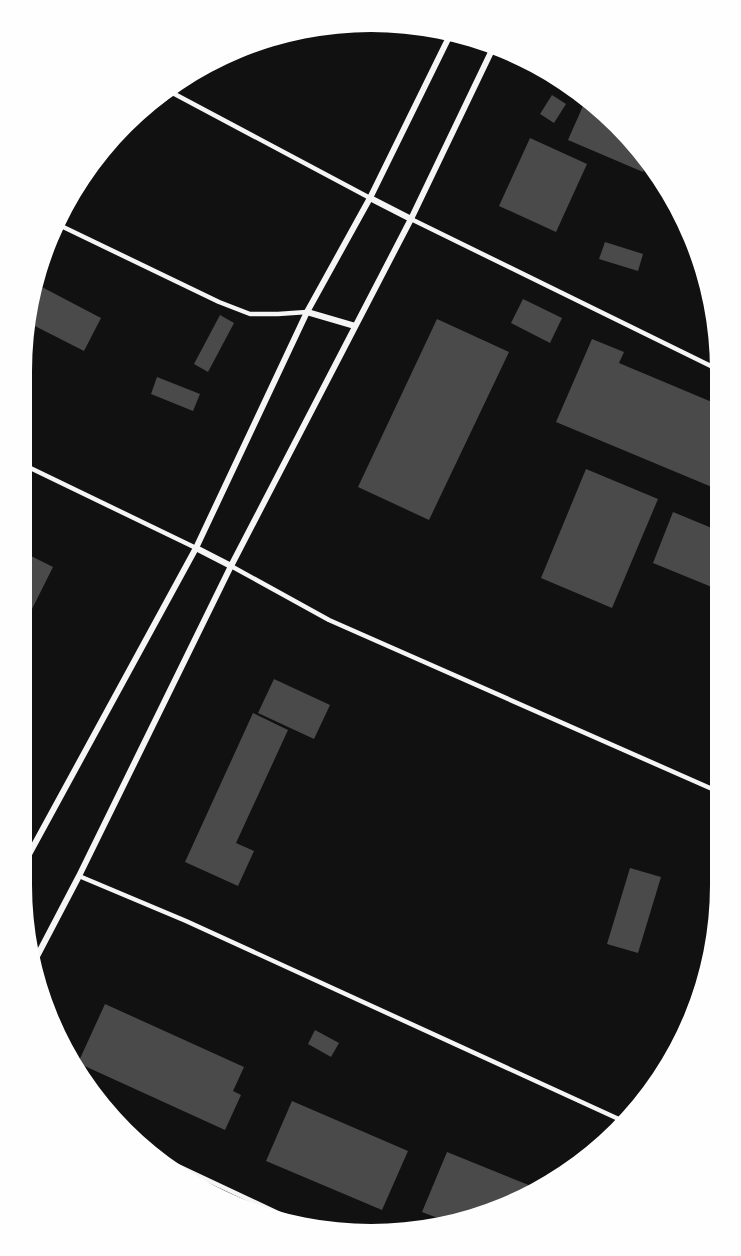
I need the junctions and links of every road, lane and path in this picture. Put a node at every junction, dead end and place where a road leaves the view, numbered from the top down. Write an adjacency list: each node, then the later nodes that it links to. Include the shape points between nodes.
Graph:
1 (447, 40): 4 (street)
2 (490, 53): 5 (street)
3 (175, 94): 4 (lane)
4 (370, 198): 5 (street); 7 (street)
5 (411, 219): 8 (street); 9 (lane)
6 (63, 227): 7 (lane, via 250,314)
7 (307, 312): 8 (street); 11 (street)
8 (355, 326): 12 (street)
9 (710, 365)
10 (32, 469): 11 (lane)
11 (196, 548): 12 (street); 14 (street)
12 (231, 566): 13 (lane, via 329,620); 15 (street)
13 (710, 788)
14 (32, 849)
15 (79, 876): 16 (street); 17 (lane)
16 (38, 954)
17 (616, 1118)
18 (188, 1171): 19 (lane)
19 (270, 1209)

